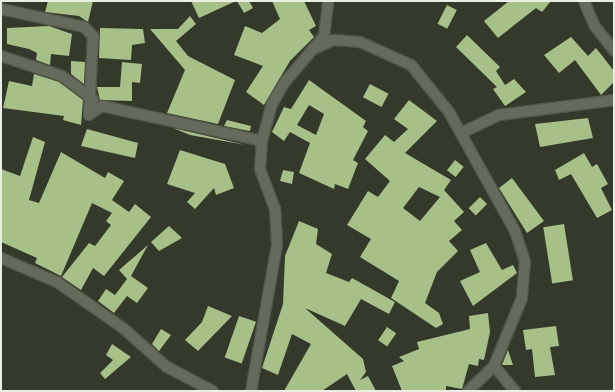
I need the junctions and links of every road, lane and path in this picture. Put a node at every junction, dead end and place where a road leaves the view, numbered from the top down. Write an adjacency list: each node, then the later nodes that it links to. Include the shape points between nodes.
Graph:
1 (328, 1): 4 (street, via 329,20)
2 (584, 1): 5 (street, via 594,25)
3 (1, 9): 7 (street, via 84,27 93,36)
4 (316, 48): 9 (street, via 348,40 402,59 419,72); 10 (street, via 272,104)
5 (614, 51)
6 (1, 56): 7 (street, via 62,76)
7 (93, 99): 10 (street, via 89,115 102,106)
8 (614, 100): 9 (street, via 499,116)
9 (461, 133): 12 (street, via 510,221 525,262 522,298)
10 (262, 141): 14 (street, via 260,169 274,209 277,245)
11 (1, 258): 13 (street, via 57,282 123,328 167,367)
12 (494, 366): 15 (street); 16 (street)
13 (213, 391)
14 (251, 391)
15 (468, 391)
16 (515, 391)

